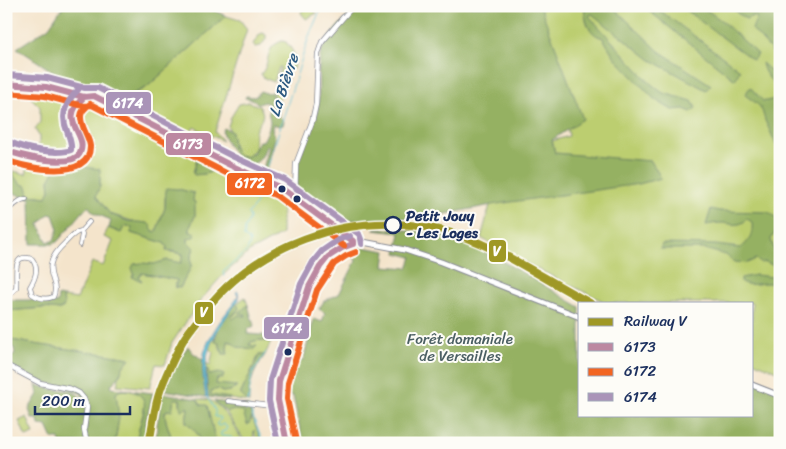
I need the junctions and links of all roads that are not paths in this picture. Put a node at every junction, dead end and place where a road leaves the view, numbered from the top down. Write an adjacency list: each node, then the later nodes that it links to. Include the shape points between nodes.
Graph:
1 (353, 6): 5 (street, via 322,42 318,54 316,104 296,164)
2 (6, 84): 3 (street, via 46,88)
3 (84, 97): 4 (street, via 73,112 81,146 74,159 65,162 14,155); 5 (street, via 94,96)
4 (6, 150)
5 (295, 198): 10 (street)
6 (26, 199): 7 (street)
7 (6, 208)
8 (89, 222): 9 (street)
9 (81, 231): 11 (street); 12 (street, via 61,246 52,259 49,268 55,290 52,297 40,298 30,291 36,268 26,257 17,264 16,288)
10 (356, 244): 13 (main road, via 386,246 442,262); 18 (main road, via 341,248 328,257 309,288 279,381)
11 (80, 245)
12 (6, 293)
13 (578, 316)
14 (6, 365): 19 (street, via 40,383 71,389 81,395 87,407 84,429)
15 (754, 386): 16 (main road)
16 (780, 396)
17 (228, 400): 18 (street)
18 (279, 407): 20 (main road)
19 (87, 443)
20 (287, 443)

